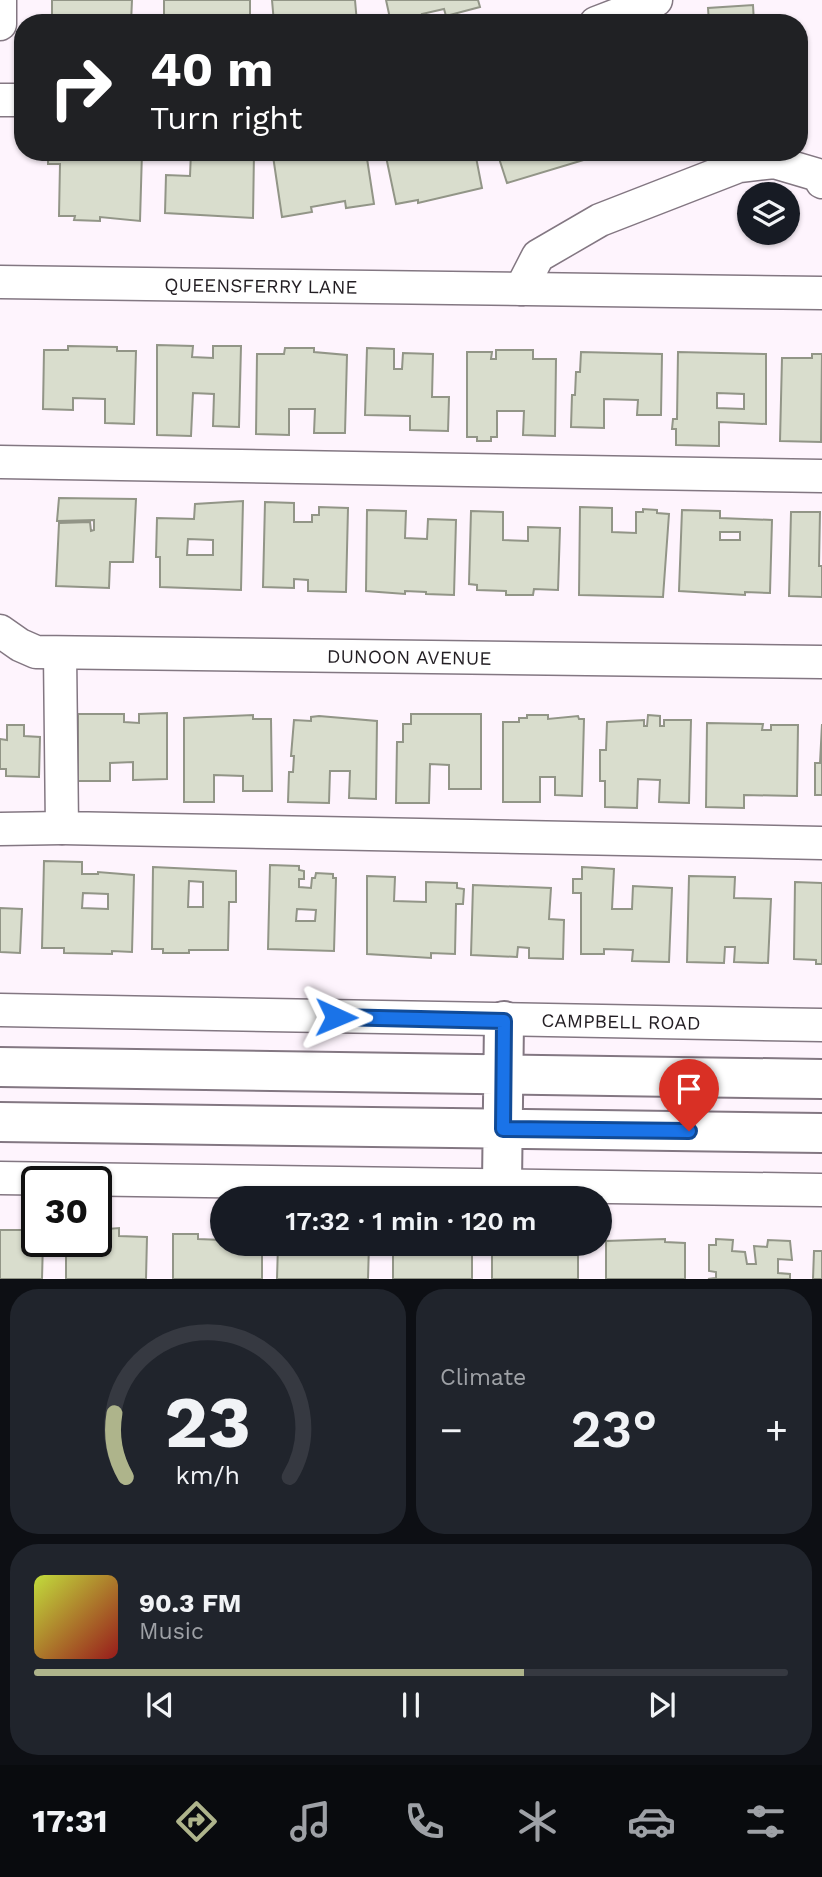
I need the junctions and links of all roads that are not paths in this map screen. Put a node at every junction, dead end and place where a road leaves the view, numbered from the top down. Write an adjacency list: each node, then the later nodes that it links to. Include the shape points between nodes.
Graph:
1 (1, 0): 4 (street)
2 (656, 0): 3 (street)
3 (619, 14)
4 (0, 24)
5 (822, 182): 7 (street, via 818,176 774,162 739,166 600,220 538,256)
6 (0, 282): 7 (street, QUEENSFERRY LANE)
7 (521, 289): 8 (street, QUEENSFERRY LANE)
8 (822, 293)
9 (0, 462): 10 (street)
10 (822, 476)
11 (1, 633): 12 (street, DUNOON AVENUE, via 36,652)
12 (60, 653): 13 (street, DUNOON AVENUE); 14 (street)
13 (822, 662)
14 (62, 828): 15 (street); 16 (street)
15 (0, 829)
16 (822, 843)
17 (0, 1010): 18 (street, CAMPBELL ROAD)
18 (504, 1021): 19 (street, CAMPBELL ROAD); 21 (main road)
19 (822, 1025)
20 (0, 1067): 21 (main road)
21 (504, 1074): 22 (main road); 24 (main road)
22 (822, 1079)
23 (0, 1122): 24 (main road)
24 (503, 1129): 25 (main road); 27 (main road)
25 (822, 1133)
26 (0, 1178): 27 (street)
27 (502, 1183): 28 (street)
28 (822, 1190)

